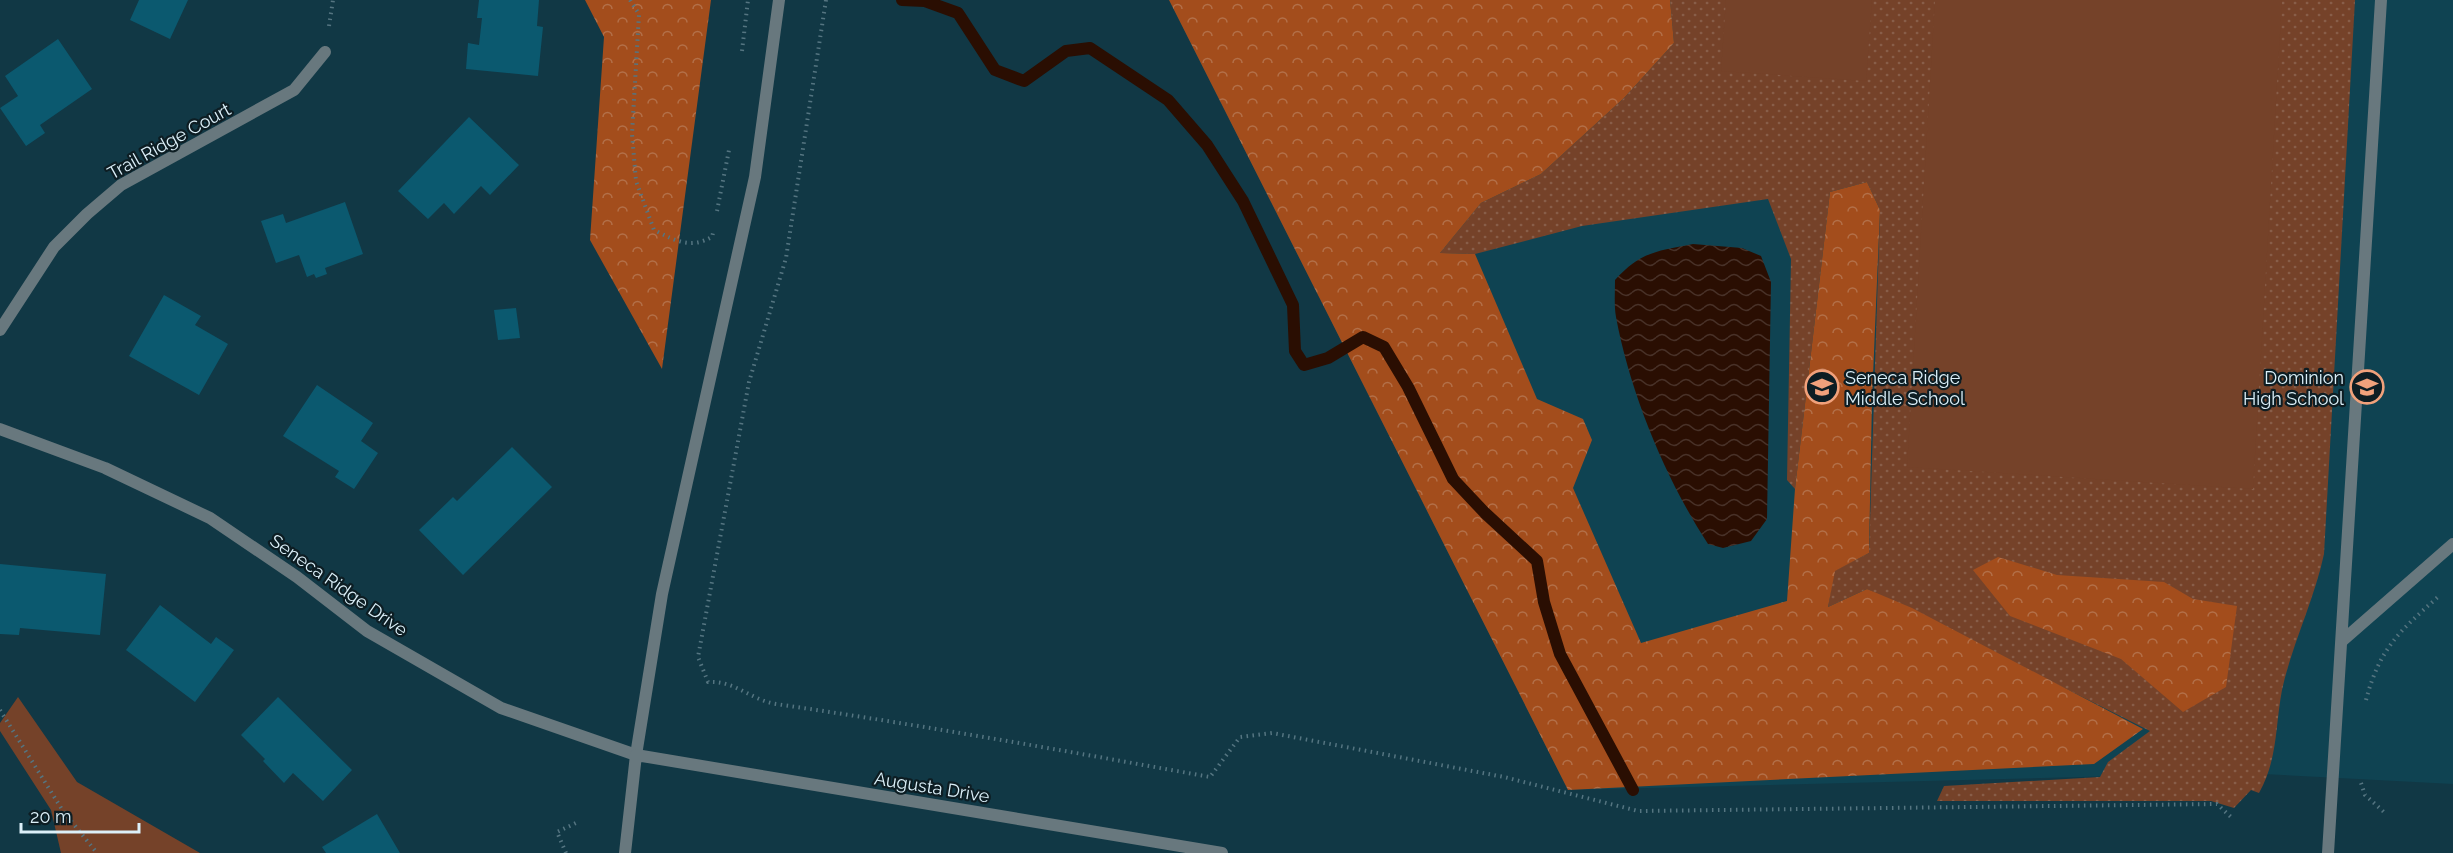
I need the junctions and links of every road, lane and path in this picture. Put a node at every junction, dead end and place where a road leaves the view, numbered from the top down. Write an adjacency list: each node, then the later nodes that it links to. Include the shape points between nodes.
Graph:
1 (630, 0): 10 (path, via 639,14 632,134 636,182 654,230 682,244 699,243 712,237)
2 (747, 0): 7 (path)
3 (779, 0): 18 (street, via 755,177 662,594)
4 (826, 0): 21 (path, via 786,258 749,382 698,657 708,682 724,681 763,702 920,725 1210,777 1240,737 1272,733 1504,777 1638,811 2217,804)
5 (2381, 0): 15 (street)
6 (325, 52): 11 (street, Trail Ridge Court, via 294,90 121,186 87,214 54,247)
7 (741, 58)
8 (729, 149): 9 (path)
9 (716, 215)
10 (714, 226)
11 (0, 330)
12 (0, 429): 18 (street, Seneca Ridge Drive, via 105,468 210,518 367,631 501,708)
13 (2453, 544): 15 (street)
14 (2445, 590): 16 (path, via 2396,634 2374,670)
15 (2342, 641): 27 (street)
16 (2365, 704)
17 (0, 710): 23 (path, via 63,811)
18 (636, 755): 25 (street); 26 (street, Augusta Drive)
19 (2359, 778): 20 (path, via 2365,795)
20 (2385, 813)
21 (2232, 818)
22 (578, 822): 24 (path, via 557,832)
23 (97, 853)
24 (566, 853)
25 (625, 853)
26 (1222, 853)
27 (2328, 853)

